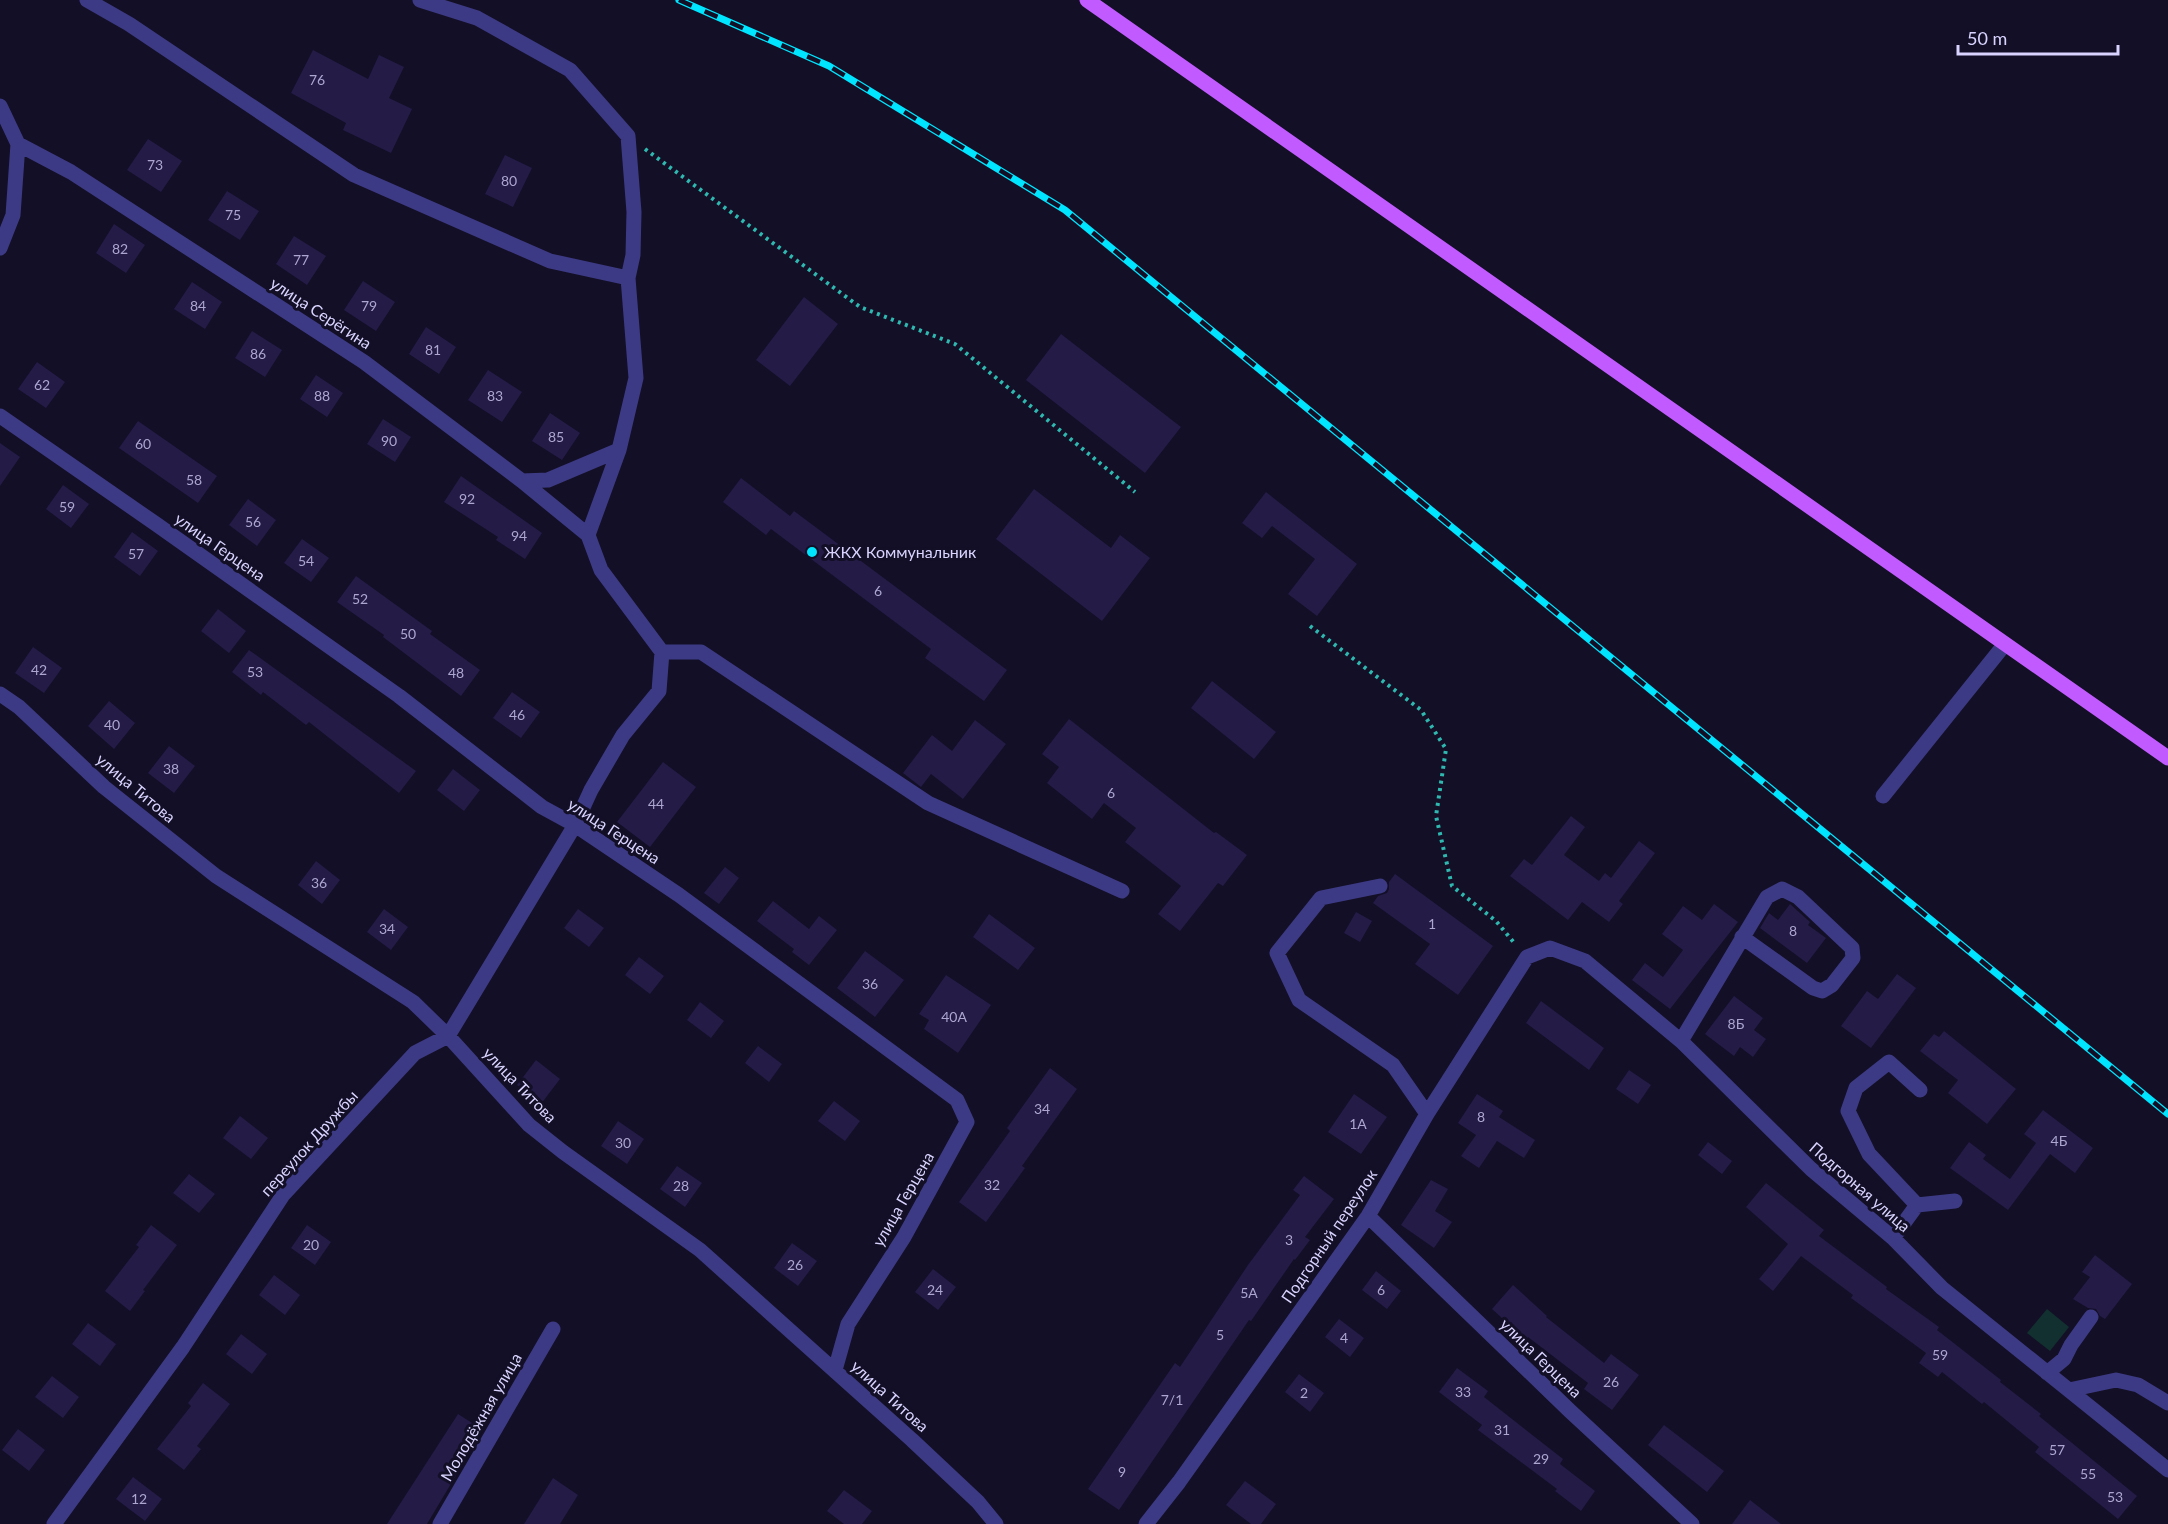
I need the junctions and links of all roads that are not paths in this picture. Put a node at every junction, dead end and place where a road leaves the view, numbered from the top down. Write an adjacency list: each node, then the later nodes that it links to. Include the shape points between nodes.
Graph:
1 (87, 0): 7 (street, via 129,24 354,176 550,261)
2 (420, 0): 7 (street, via 477,18 570,70 628,136 634,212)
3 (1087, 0): 12 (main road)
4 (0, 105): 5 (street)
5 (18, 144): 6 (street, via 13,215); 10 (street, улица Серёгина, via 71,172 364,362)
6 (0, 248)
7 (628, 278): 9 (street, via 636,378)
8 (0, 416): 17 (street, улица Герцена, via 399,696 542,807)
9 (619, 450): 10 (street, via 548,480); 11 (street)
10 (522, 481): 11 (street, улица Серёгина)
11 (588, 535): 13 (street, via 601,570)
12 (2005, 644): 15 (main road); 16 (street)
13 (662, 652): 17 (street, via 659,691 623,735); 19 (street, via 701,652 928,803)
14 (0, 694): 22 (street, улица Титова, via 104,787 216,876 413,1002)
15 (2168, 758)
16 (1883, 796)
17 (575, 825): 22 (street); 32 (street, улица Герцена, via 679,896 957,1100 967,1122 904,1237 848,1324)
18 (1380, 886): 25 (street, via 1321,898 1277,952 1299,1000 1393,1065)
19 (1122, 891)
20 (1742, 937): 20 (street, via 1767,897 1782,889 1798,897 1852,948 1853,958 1832,985 1822,991); 23 (street)
21 (1527, 957): 23 (street, Подгорная улица, via 1550,948 1585,961); 25 (street, Подгорный переулок)
22 (448, 1036): 32 (street, улица Титова, via 529,1125 700,1250); 37 (street, переулок Дружбы, via 415,1053 283,1195 183,1347)
23 (1681, 1041): 29 (street, Подгорная улица, via 1811,1169)
24 (1920, 1090): 27 (street, via 1889,1062 1856,1088 1848,1111 1869,1154)
25 (1427, 1114): 28 (street, Подгорный переулок)
26 (1955, 1201): 27 (street)
27 (1917, 1205): 29 (street)
28 (1368, 1216): 40 (street, Подгорный переулок); 41 (street, улица Герцена)
29 (1893, 1238): 33 (street, Подгорная улица, via 1942,1288)
30 (2091, 1317): 33 (street, via 2064,1359)
31 (553, 1329): 38 (street, Молодёжная улица)
32 (835, 1370): 39 (street, улица Титова, via 978,1502)
33 (2047, 1373): 34 (street, Подгорная улица)
34 (2069, 1390): 35 (street, via 2116,1380 2138,1385); 36 (street, Подгорная улица)
35 (2168, 1403)
36 (2168, 1470)
37 (54, 1524)
38 (440, 1524)
39 (996, 1524)
40 (1146, 1524)
41 (1692, 1524)

